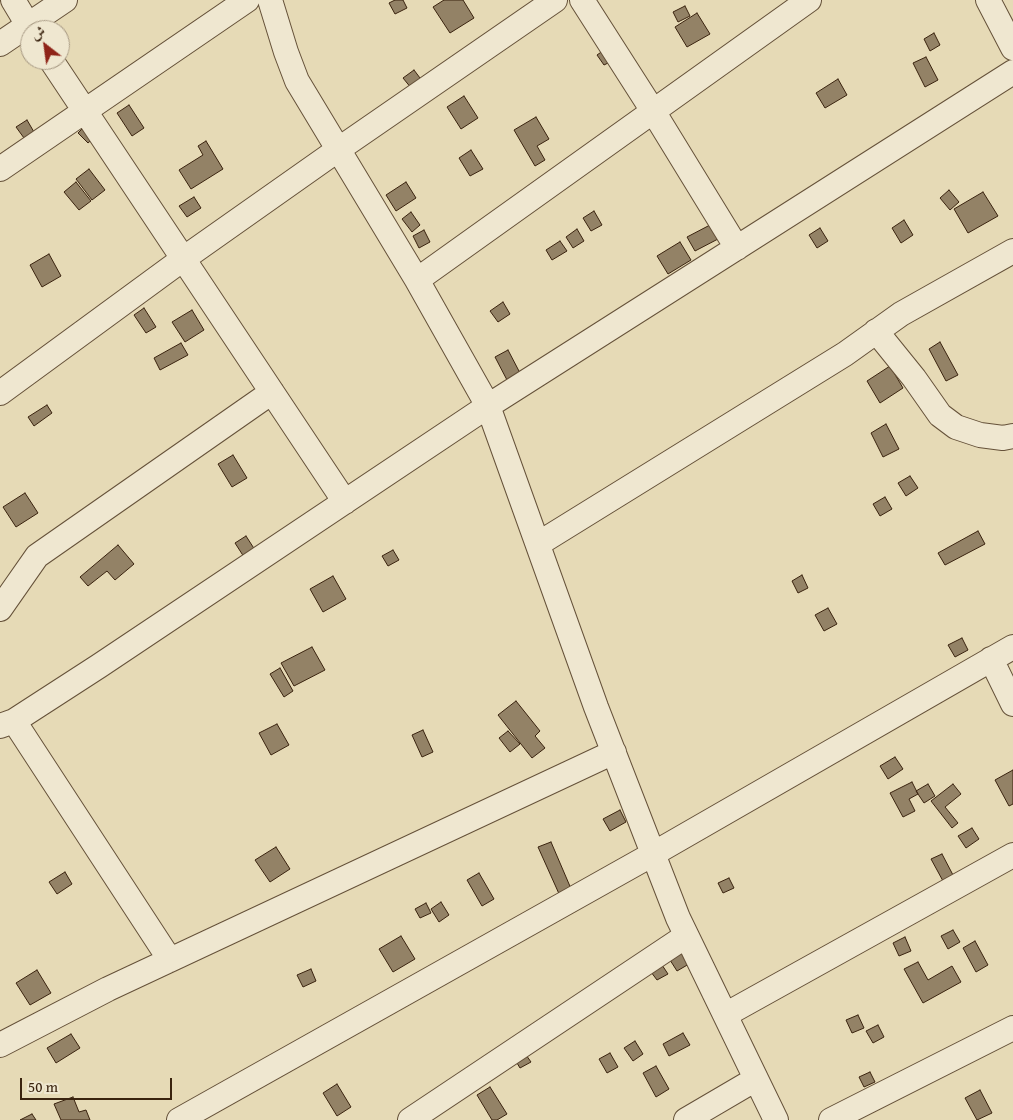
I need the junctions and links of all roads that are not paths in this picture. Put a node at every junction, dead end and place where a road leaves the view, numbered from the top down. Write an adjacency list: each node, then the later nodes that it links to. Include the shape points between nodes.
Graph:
1 (13, 0): 9 (street)
2 (65, 0): 10 (street)
3 (247, 0): 16 (street)
4 (270, 0): 18 (street, via 297,81)
5 (555, 0): 18 (street)
6 (582, 0): 17 (street)
7 (809, 0): 17 (street)
8 (988, 0): 13 (street)
9 (25, 20)
10 (38, 20)
11 (20, 32): 12 (street)
12 (0, 44)
13 (1013, 48)
14 (57, 70): 16 (street)
15 (1013, 72): 20 (street)
16 (84, 111): 19 (street); 22 (street)
17 (653, 111): 20 (street); 23 (street)
18 (339, 149): 22 (street); 23 (street)
19 (0, 169)
20 (737, 248): 27 (street)
21 (1013, 251): 24 (street)
22 (183, 259): 25 (street); 26 (street)
23 (417, 280): 27 (street)
24 (876, 331): 28 (street, via 940,415 956,427 980,435); 30 (street, via 845,354)
25 (272, 392): 29 (street); 31 (street, via 37,556)
26 (0, 393)
27 (488, 406): 29 (street); 30 (street)
28 (1013, 436)
29 (346, 502): 35 (street)
30 (538, 544): 36 (street)
31 (0, 609)
32 (1013, 647): 33 (street)
33 (991, 659): 34 (street); 37 (street)
34 (1013, 704)
35 (7, 724): 40 (street)
36 (614, 752): 37 (street); 40 (street)
37 (653, 854): 39 (street); 45 (street)
38 (1013, 855): 41 (street)
39 (686, 936): 41 (street); 46 (street)
40 (170, 960): 43 (street)
41 (725, 1015): 44 (street)
42 (1013, 1028): 49 (street)
43 (0, 1045)
44 (756, 1079): 47 (street); 48 (street)
45 (179, 1120)
46 (410, 1120)
47 (686, 1120)
48 (776, 1120)
49 (831, 1120)

